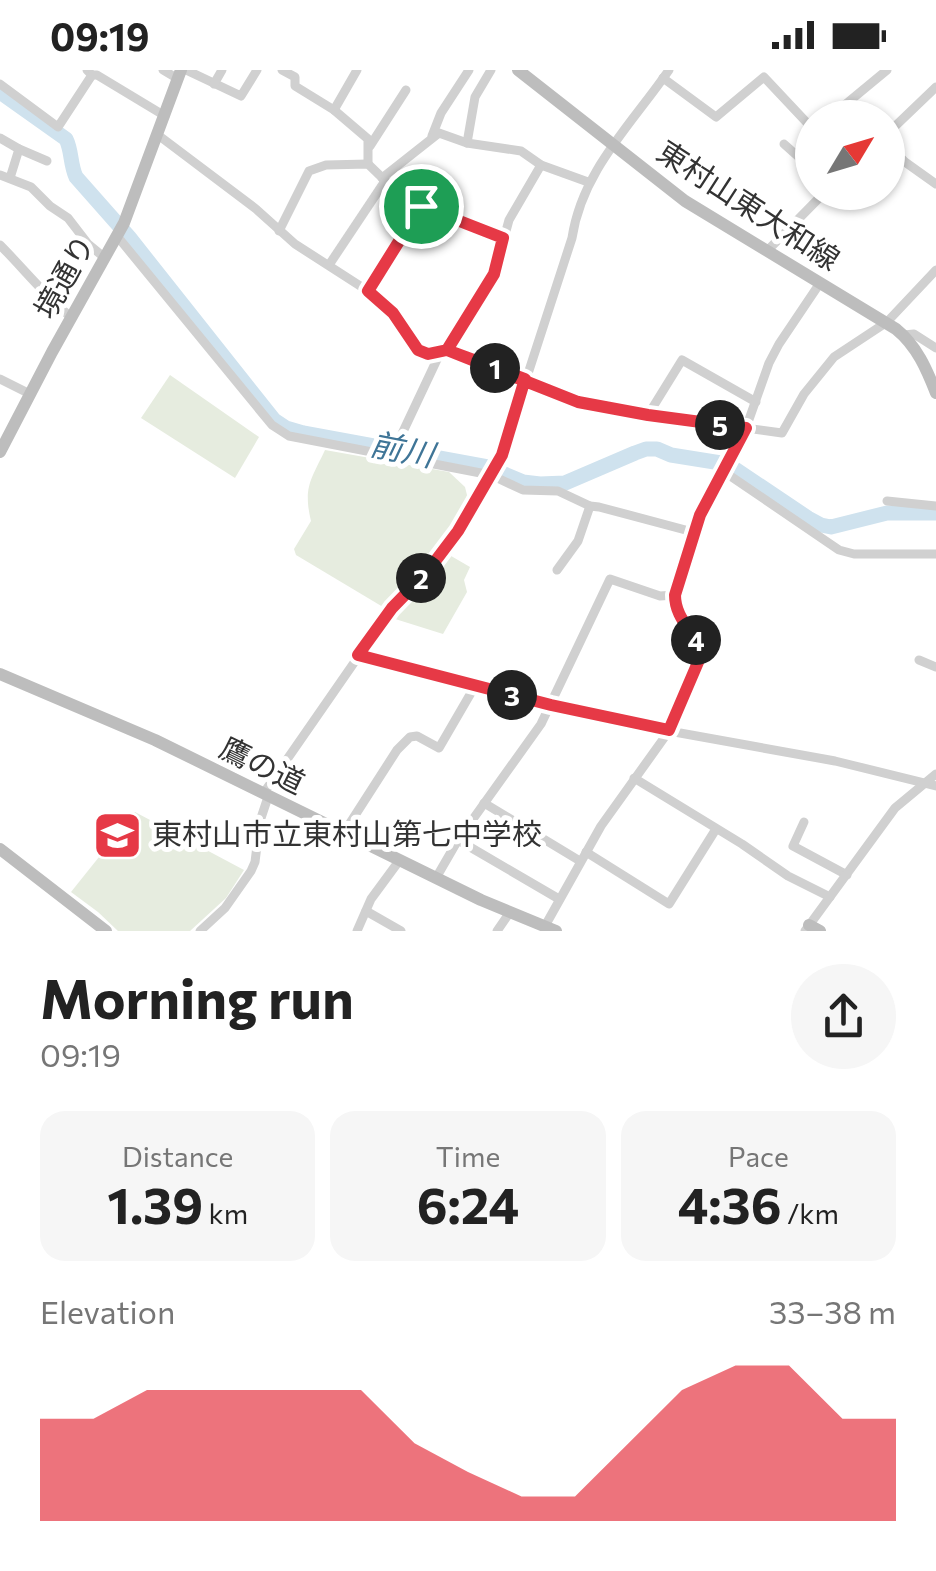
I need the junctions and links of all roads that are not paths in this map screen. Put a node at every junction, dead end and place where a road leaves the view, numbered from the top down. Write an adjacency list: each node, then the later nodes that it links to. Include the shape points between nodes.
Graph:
1 (163, 70): 11 (street)
2 (222, 70): 14 (street)
3 (257, 70): 14 (street, via 242,96)
4 (282, 70): 18 (street)
5 (357, 70): 18 (street)
6 (469, 70): 24 (street)
7 (491, 70): 25 (street, via 475,97)
8 (518, 70): 27 (street, 東村山東大和線)
9 (887, 70): 17 (street)
10 (95, 73): 13 (street, via 58,126); 20 (street)
11 (182, 73): 14 (street); 20 (street, 境通り)
12 (666, 74): 19 (street, via 716,117 764,77); 27 (street)
13 (0, 84)
14 (214, 84)
15 (936, 87): 21 (street)
16 (406, 90): 28 (street)
17 (851, 100)
18 (334, 110): 28 (street)
19 (795, 110)
20 (165, 116): 22 (street, 境通り)
21 (905, 117)
22 (158, 135): 41 (street, 境通り); 42 (street)
23 (0, 138): 29 (street)
24 (431, 138): 25 (street, via 440,133); 36 (street)
25 (467, 144): 34 (street, via 521,151)
26 (784, 144): 30 (street)
27 (615, 145): 37 (street); 45 (street, 東村山東大和線, via 685,202)
28 (370, 147): 33 (street)
29 (18, 149): 31 (street); 35 (street)
30 (795, 154)
31 (47, 161)
32 (905, 162): 38 (street)
33 (368, 164): 36 (street); 42 (street, via 308,171)
34 (541, 165): 37 (street); 43 (street)
35 (5, 176): 46 (street, via 68,218)
36 (384, 180): 39 (street); 47 (street)
37 (588, 182): 57 (street)
38 (936, 184)
39 (421, 206): 43 (street); 50 (street)
40 (807, 210): 45 (street)
41 (120, 230): 46 (street, 境通り); 66 (street, via 272,425 290,436)
42 (279, 231): 47 (street)
43 (503, 238): 55 (street, via 494,274)
44 (0, 245): 51 (street)
45 (767, 251): 49 (street, 東村山東大和線)
46 (105, 258): 51 (street, 境通り)
47 (329, 266): 50 (street)
48 (936, 270): 52 (street)
49 (820, 283): 52 (street, 東村山東大和線); 60 (street, via 779,344)
50 (368, 291): 55 (street, via 418,350)
51 (72, 318): 58 (street, 境通り)
52 (887, 322): 53 (street, 東村山東大和線); 62 (street, via 834,357 782,433)
53 (904, 336): 54 (street, via 914,334); 59 (street, 東村山東大和線)
54 (936, 348)
55 (444, 351): 57 (street); 63 (street)
56 (0, 379): 58 (street)
57 (525, 379): 61 (street, via 578,402); 66 (street)
58 (30, 394): 64 (street, 境通り)
59 (936, 394)
60 (756, 402): 61 (street, via 682,360); 62 (street)
61 (648, 415): 62 (street)
62 (746, 428): 65 (street)
63 (400, 438)
64 (0, 452)
65 (726, 467): 70 (street); 71 (street, via 839,550)
66 (494, 470): 68 (street, via 524,490 558,491); 74 (street, via 458,531)
67 (887, 501): 69 (street)
68 (590, 506): 70 (street); 72 (street, via 578,542)
69 (936, 506)
70 (694, 532): 73 (street)
71 (936, 554)
72 (557, 570)
73 (675, 595): 79 (street, via 610,580); 80 (street, via 675,608 702,653)
74 (358, 655): 78 (street); 84 (street)
75 (920, 660): 76 (street)
76 (936, 667)
77 (0, 674): 84 (street, 鷹の道)
78 (476, 686): 79 (street); 88 (street, via 439,748 418,736 397,750)
79 (551, 705): 80 (street); 85 (street)
80 (669, 730): 82 (street); 83 (street)
81 (936, 774): 83 (street)
82 (634, 778): 87 (street); 91 (street)
83 (931, 785): 93 (street, via 894,808)
84 (266, 795): 88 (street, 鷹の道); 102 (street, via 255,862 226,908)
85 (484, 803): 89 (street); 91 (street)
86 (804, 822): 93 (street, via 793,846)
87 (716, 830): 91 (street, via 669,904); 95 (street)
88 (344, 834): 92 (street, 鷹の道)
89 (458, 840): 94 (street); 96 (street)
90 (0, 849): 101 (street)
91 (583, 857): 96 (street)
92 (399, 860): 94 (street, 鷹の道); 97 (street)
93 (847, 875): 95 (street)
94 (436, 878): 98 (street, 鷹の道)
95 (830, 897): 100 (street)
96 (559, 899): 99 (street)
97 (366, 912): 103 (street); 104 (street)
98 (510, 912): 99 (street, 鷹の道); 105 (street)
99 (550, 928)
100 (811, 929)
101 (106, 931)
102 (200, 931)
103 (358, 931)
104 (402, 931)
105 (497, 931)

